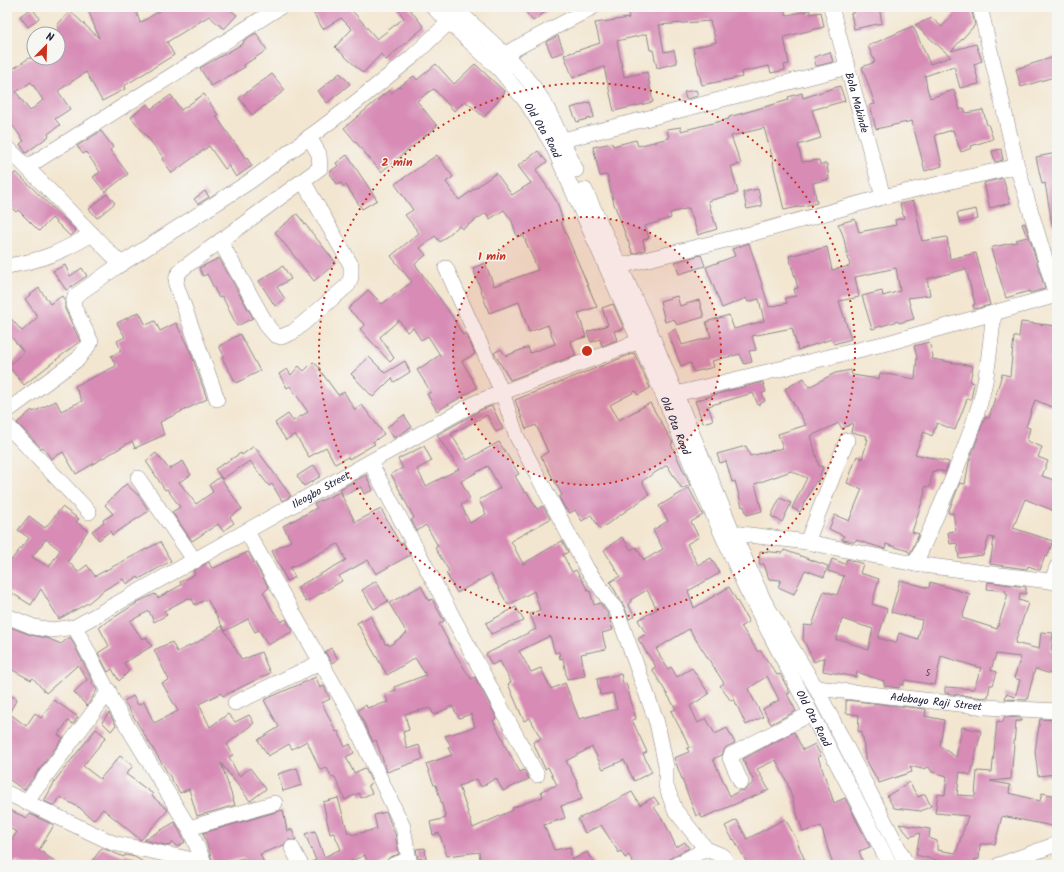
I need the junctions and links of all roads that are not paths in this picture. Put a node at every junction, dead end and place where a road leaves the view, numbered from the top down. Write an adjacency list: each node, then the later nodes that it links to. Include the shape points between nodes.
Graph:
1 (280, 7): 14 (street)
2 (433, 7): 7 (street, Old Ota Road)
3 (454, 7): 8 (street, Old Ota Road)
4 (593, 7): 8 (street)
5 (831, 7): 9 (street, Bola Makinde)
6 (980, 7): 13 (street)
7 (450, 22): 10 (street, via 411,58); 25 (street, Old Ota Road, via 500,70 526,102 552,144)
8 (505, 54): 11 (street, Old Ota Road, via 539,96)
9 (848, 67): 11 (street); 16 (street, Bola Makinde)
10 (309, 137): 15 (street, via 321,162 320,168); 19 (street, via 249,182)
11 (563, 140): 21 (street, Old Ota Road)
12 (7, 147): 14 (street)
13 (1017, 166): 16 (street); 23 (street)
14 (27, 167): 17 (street)
15 (304, 181): 18 (street); 18 (street, via 351,265 351,277 348,285 293,332 281,337 275,335 268,327)
16 (883, 197): 21 (street, via 754,233)
17 (92, 234): 19 (street); 20 (street, via 64,251 28,263)
18 (220, 241): 28 (street, via 182,269 177,276 176,284)
19 (121, 264): 29 (street, via 75,296 73,305 91,342 78,359)
20 (7, 266)
21 (620, 266): 27 (street, Old Ota Road)
22 (446, 268): 26 (street)
23 (1057, 295): 24 (street)
24 (994, 314): 27 (street, via 876,346); 39 (street, via 979,406 949,487)
25 (640, 341): 26 (street, Ileogbo Street); 48 (street, Old Ota Road, via 745,586)
26 (502, 392): 32 (street, Ileogbo Street, via 477,402); 57 (street, via 521,444 587,569 617,611 657,723 666,766 669,797 675,810)
27 (676, 394): 36 (street, Old Ota Road)
28 (217, 399)
29 (7, 411)
30 (7, 425): 34 (street)
31 (847, 440): 37 (street)
32 (370, 462): 35 (street, Ileogbo Street); 49 (street)
33 (138, 478): 38 (street)
34 (89, 512)
35 (248, 532): 38 (street, Ileogbo Street); 43 (street)
36 (733, 533): 37 (street); 44 (street, Old Ota Road, via 772,618)
37 (807, 542): 39 (street)
38 (194, 561): 42 (street, Ileogbo Street)
39 (915, 564): 40 (street)
40 (1055, 577)
41 (7, 616): 42 (street, Ileogbo Street, via 34,627 52,630)
42 (75, 628): 45 (street)
43 (322, 662): 46 (street); 58 (street, via 347,708 403,827)
44 (816, 688): 47 (street, Adebayo Raji Street, via 986,707); 65 (street, Old Ota Road)
45 (109, 691): 52 (street); 54 (street, via 117,709)
46 (235, 703)
47 (1057, 711)
48 (810, 714): 50 (street, via 731,755); 64 (street, Old Ota Road)
49 (537, 775)
50 (741, 782)
51 (7, 793): 52 (street)
52 (27, 801): 59 (street, via 112,843)
53 (275, 803): 54 (street)
54 (188, 828): 59 (street)
55 (1057, 844): 66 (street)
56 (292, 848): 60 (street)
57 (706, 848): 62 (street); 63 (street, via 723,856)
58 (409, 863): 61 (street)
59 (204, 864)
60 (300, 865)
61 (393, 865)
62 (676, 865)
63 (728, 865)
64 (890, 865)
65 (908, 865)
66 (999, 865)

